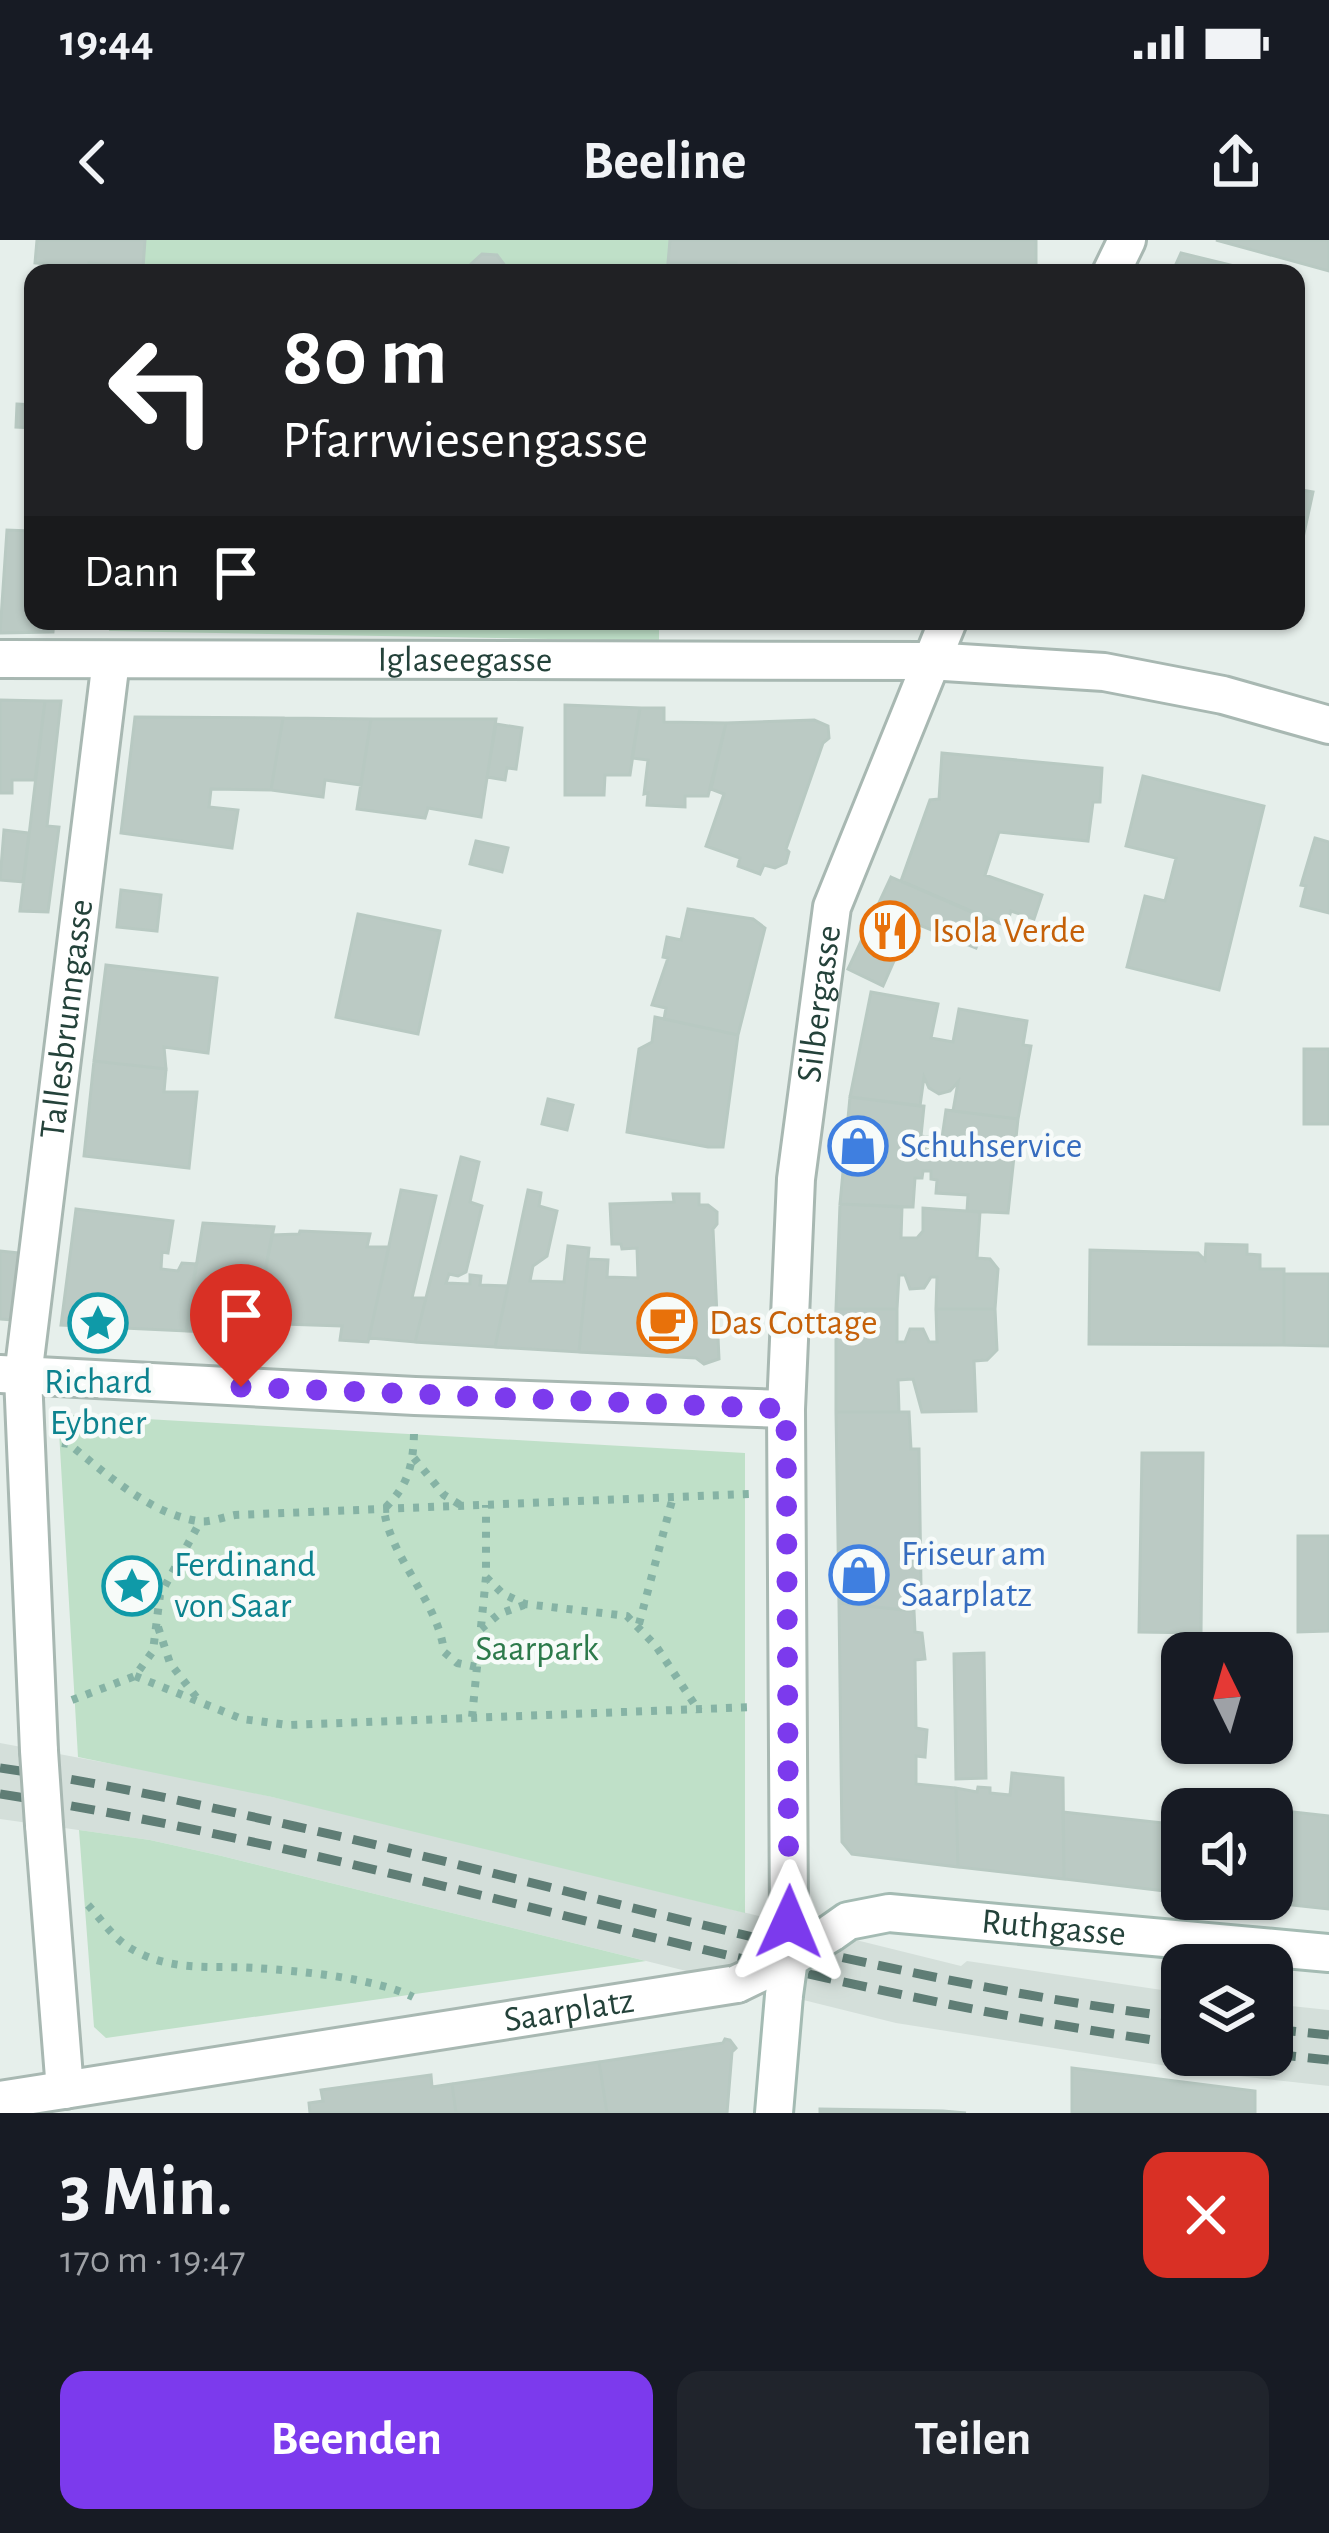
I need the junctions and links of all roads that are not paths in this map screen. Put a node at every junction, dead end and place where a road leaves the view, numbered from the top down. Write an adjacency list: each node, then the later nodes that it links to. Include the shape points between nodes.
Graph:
1 (944, 630): 4 (street, Silbergasse)
2 (0, 658): 3 (street, Iglaseegasse)
3 (111, 660): 4 (street, Iglaseegasse); 6 (street, Tallesbrunngasse)
4 (929, 661): 5 (street, Iglaseegasse, via 1104,672); 7 (street, Silbergasse, via 832,907 796,1179)
5 (1329, 725)
6 (12, 1375): 7 (street); 10 (street, bridge, via 25,1438)
7 (786, 1409): 9 (street)
8 (1329, 1953): 9 (street, Ruthgasse, bridge, via 890,1913 848,1922)
9 (787, 1959): 10 (street, Saarplatz, bridge, via 737,1984); 12 (street)
10 (64, 2090): 11 (street, Saarplatz)
11 (0, 2100)
12 (774, 2113)

